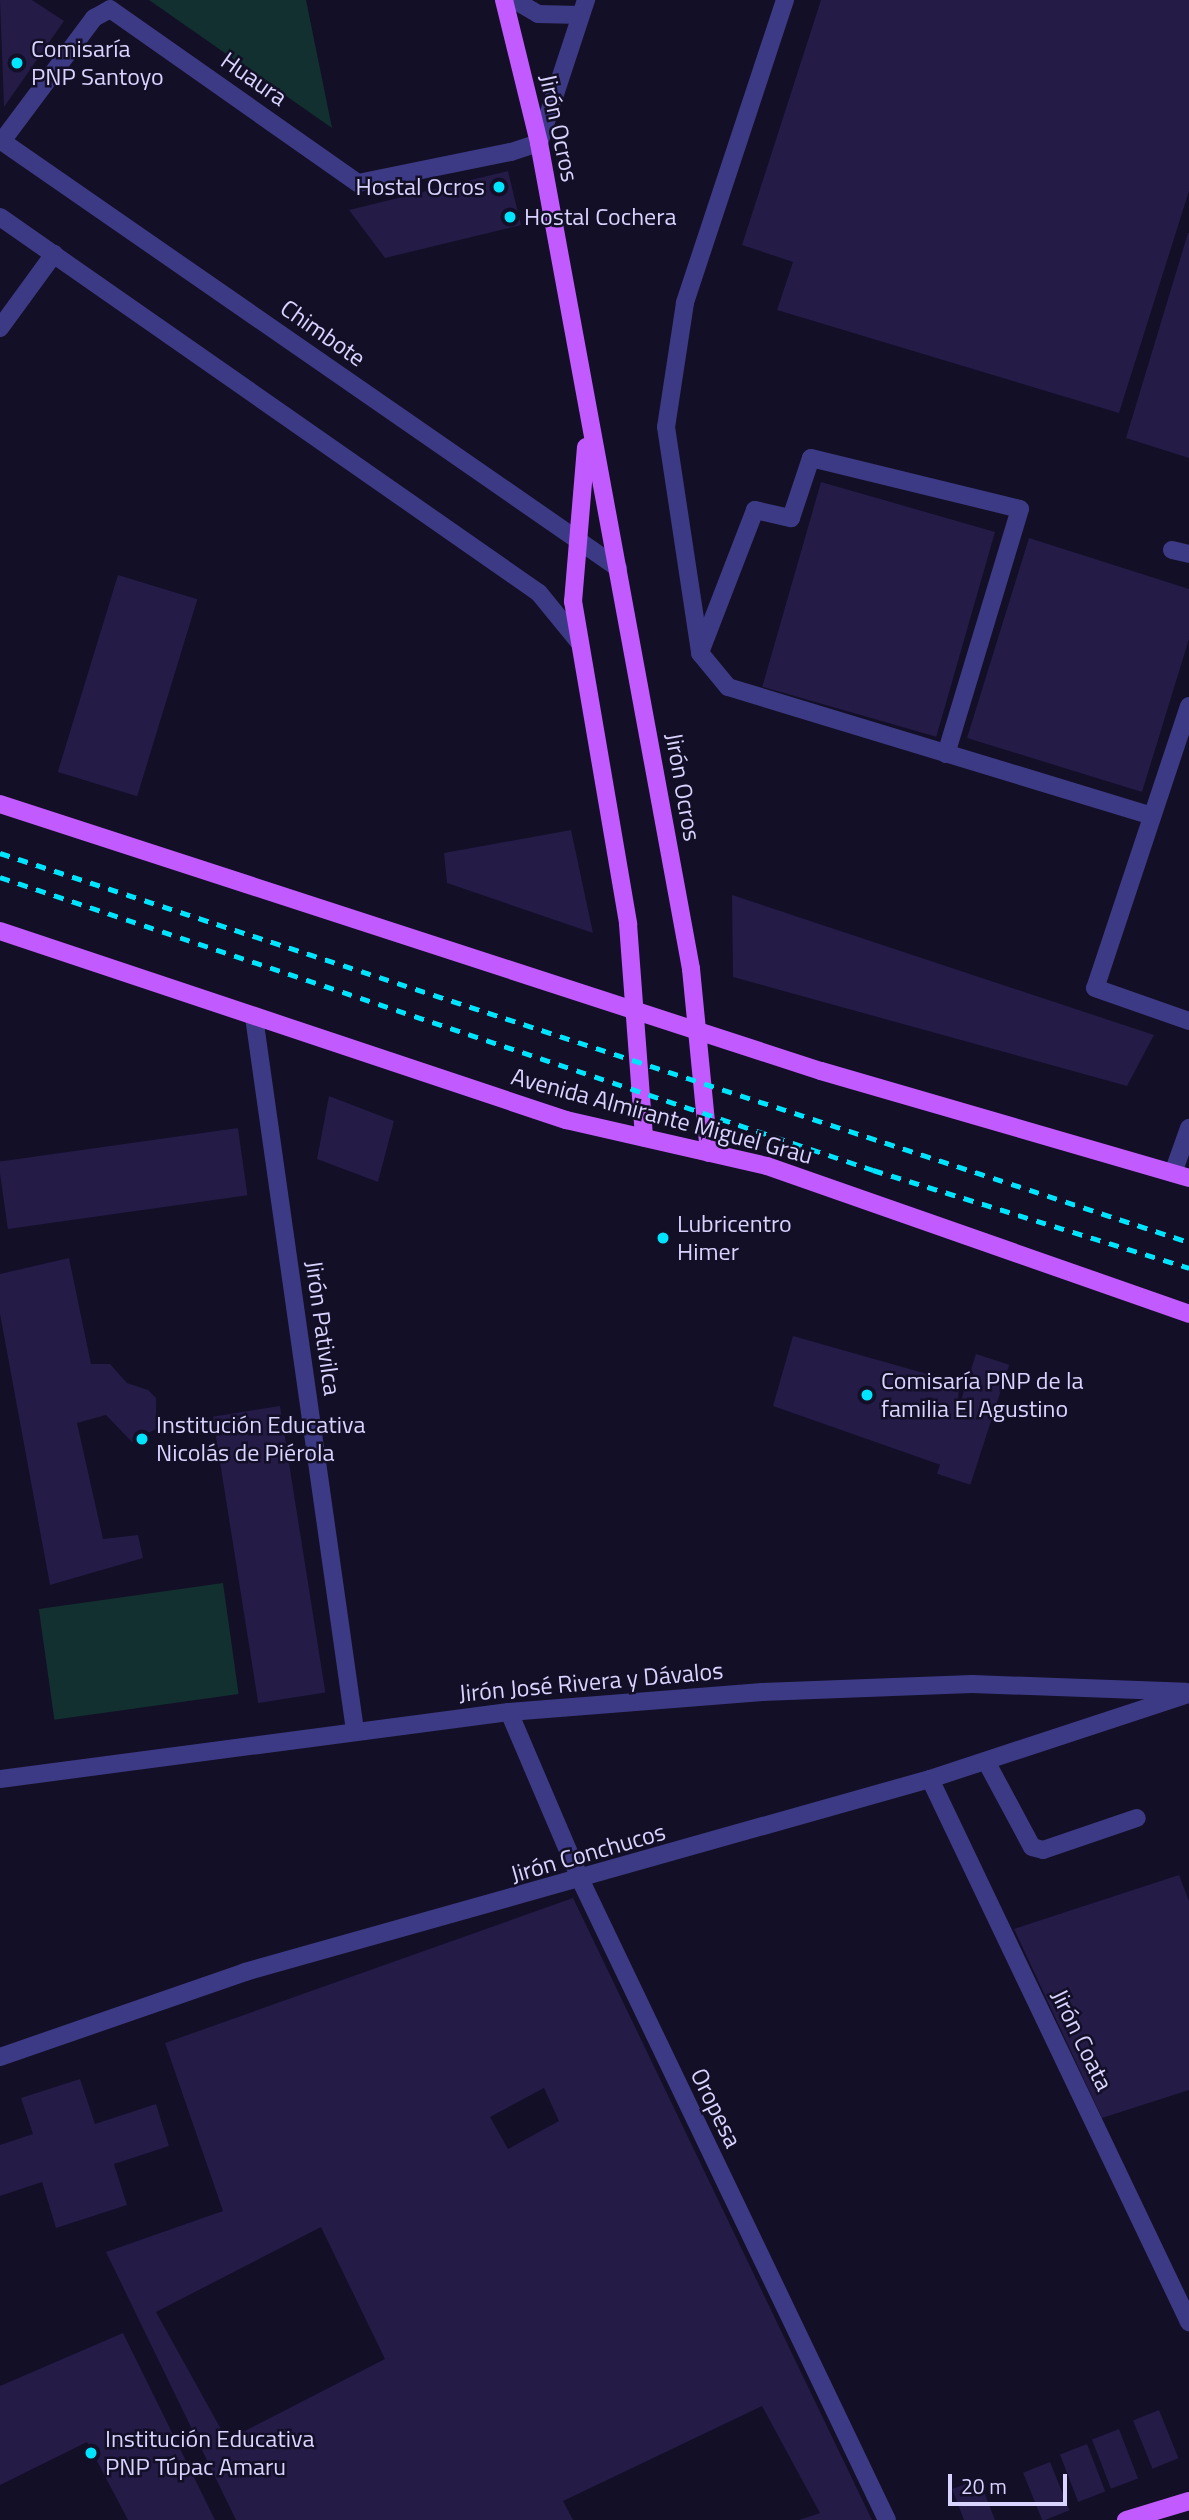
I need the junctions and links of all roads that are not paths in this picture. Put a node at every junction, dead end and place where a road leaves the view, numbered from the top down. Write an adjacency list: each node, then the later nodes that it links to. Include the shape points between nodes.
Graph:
1 (504, 0): 6 (main road, Jirón Ocros)
2 (514, 0): 4 (street, via 538,14)
3 (785, 0): 14 (street, via 685,303 666,427)
4 (583, 7): 6 (street)
5 (1, 140): 6 (street, Huaura, via 94,18 110,9 358,183); 11 (street, Chimbote)
6 (539, 143): 10 (main road, Jirón Ocros)
7 (0, 216): 8 (street)
8 (54, 254): 9 (street); 13 (street, via 539,593 565,617)
9 (0, 328)
10 (588, 433): 11 (main road, Jirón Ocros); 12 (main road, Jirón Ocros)
11 (575, 538): 12 (street, Chimbote); 13 (main road, Jirón Ocros, via 573,601)
12 (618, 568): 23 (main road, Jirón Ocros, via 691,969)
13 (581, 646): 20 (main road, Jirón Ocros)
14 (700, 653): 16 (street, via 728,687); 16 (street, via 755,510 791,518 811,458 1020,509)
15 (1189, 706): 18 (street)
16 (946, 754): 18 (street)
17 (0, 804): 20 (main road)
18 (1152, 816): 22 (street, via 1095,988)
19 (0, 931): 21 (main road, Avenida Almirante Miguel Grau)
20 (639, 1009): 23 (main road); 25 (main road, Jirón Ocros)
21 (254, 1017): 25 (main road, Avenida Almirante Miguel Grau, via 566,1120); 31 (street, Jirón Pativilca)
22 (1189, 1021)
23 (695, 1029): 26 (main road, Jirón Ocros); 27 (main road)
24 (1189, 1128): 27 (street)
25 (644, 1137): 26 (main road, Avenida Almirante Miguel Grau)
26 (709, 1153): 28 (main road, Avenida Almirante Miguel Grau, via 767,1166)
27 (1181, 1175)
28 (1189, 1314)
29 (1189, 1693): 30 (street, Jirón José Rivera y Dávalos, via 972,1684); 32 (street, Jirón Conchucos)
30 (509, 1712): 31 (street, Jirón José Rivera y Dávalos); 36 (street, Oropesa)
31 (355, 1730): 33 (street, Jirón José Rivera y Dávalos)
32 (986, 1763): 34 (street, Jirón Conchucos); 35 (street, via 1032,1847 1043,1850)
33 (0, 1779)
34 (930, 1779): 36 (street, Jirón Conchucos); 38 (street, Jirón Coata)
35 (1137, 1818)
36 (581, 1881): 37 (street, Jirón Conchucos, via 245,1972); 40 (street, Oropesa)
37 (0, 2057)
38 (1189, 2322)
39 (1189, 2501): 41 (main road)
40 (887, 2520)
41 (1126, 2520)

